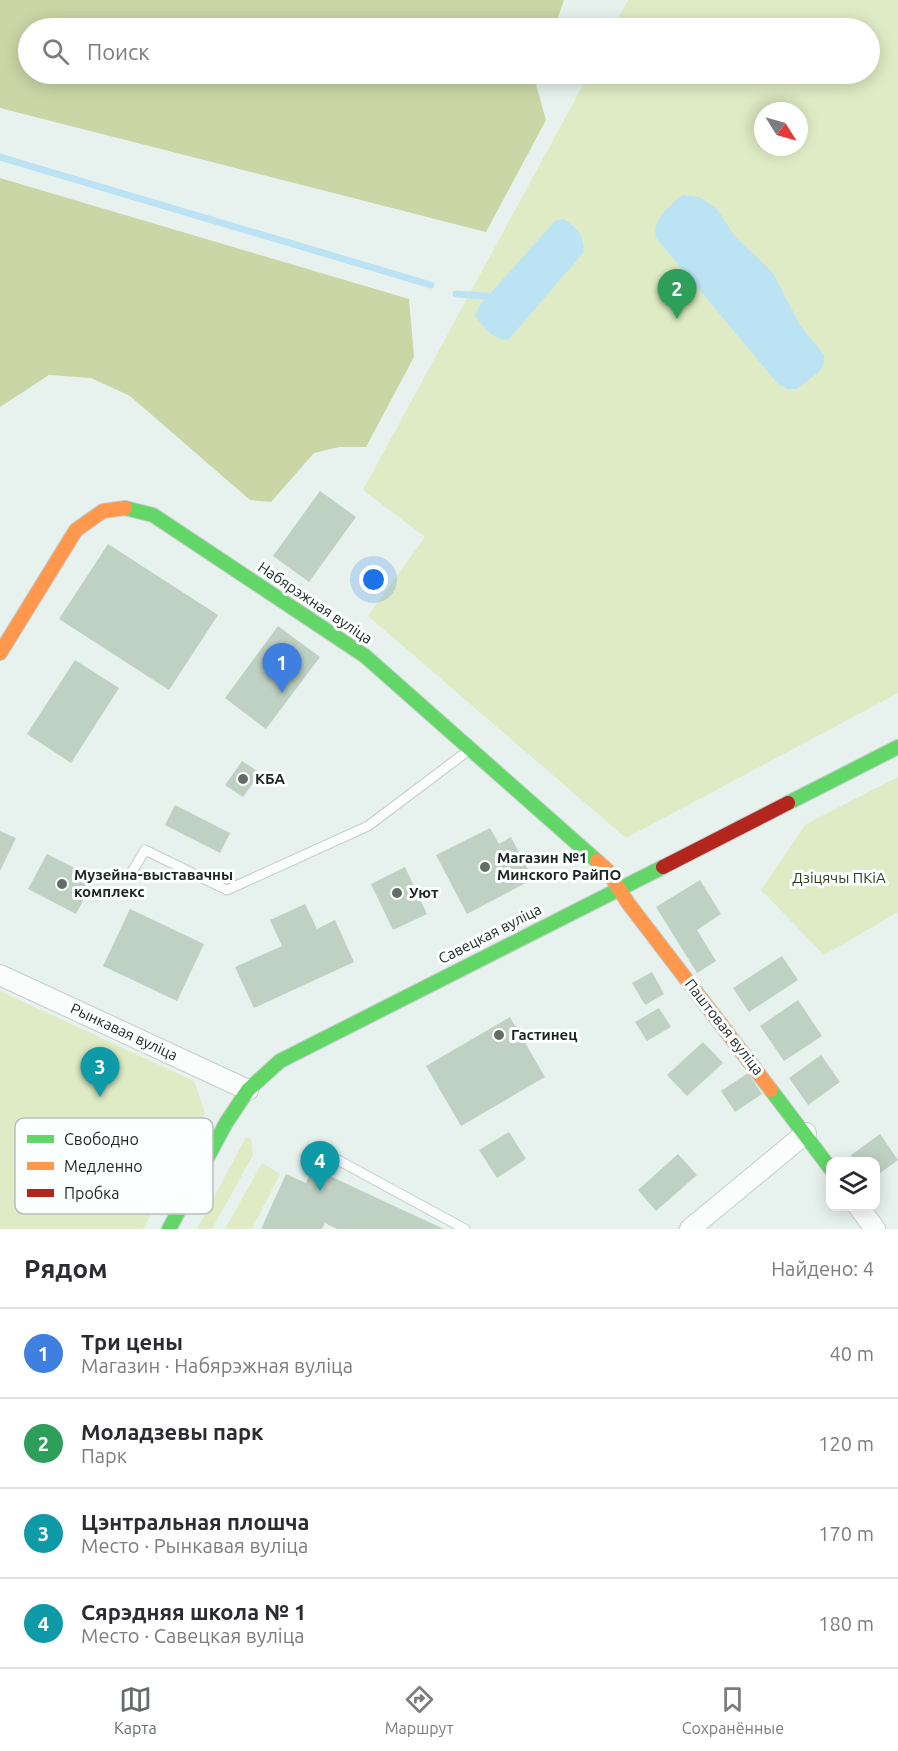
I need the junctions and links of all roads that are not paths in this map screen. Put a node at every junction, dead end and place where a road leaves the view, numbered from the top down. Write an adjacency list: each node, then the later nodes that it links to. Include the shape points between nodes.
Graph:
1 (0, 653): 3 (street, Набярэжная вуліца, via 76,530 110,508 134,508 153,515 365,656)
2 (898, 747): 5 (street, Савецкая вуліца)
3 (469, 750): 4 (lane, via 368,826 227,890 145,850); 5 (street, Набярэжная вуліца, via 607,870)
4 (130, 875)
5 (618, 887): 7 (street, Савецкая вуліца, via 280,1061); 8 (street, Паштовая вуліца)
6 (0, 975): 7 (street, Рынкавая вуліца)
7 (248, 1090): 9 (street, Савецкая вуліца)
8 (806, 1134): 11 (street, Паштовая вуліца); 16 (street)
9 (213, 1147)
10 (338, 1160): 15 (lane)
11 (826, 1161)
12 (861, 1211): 17 (street)
13 (177, 1214): 14 (street, Савецкая вуліца)
14 (169, 1229)
15 (465, 1229)
16 (690, 1229)
17 (874, 1229)

